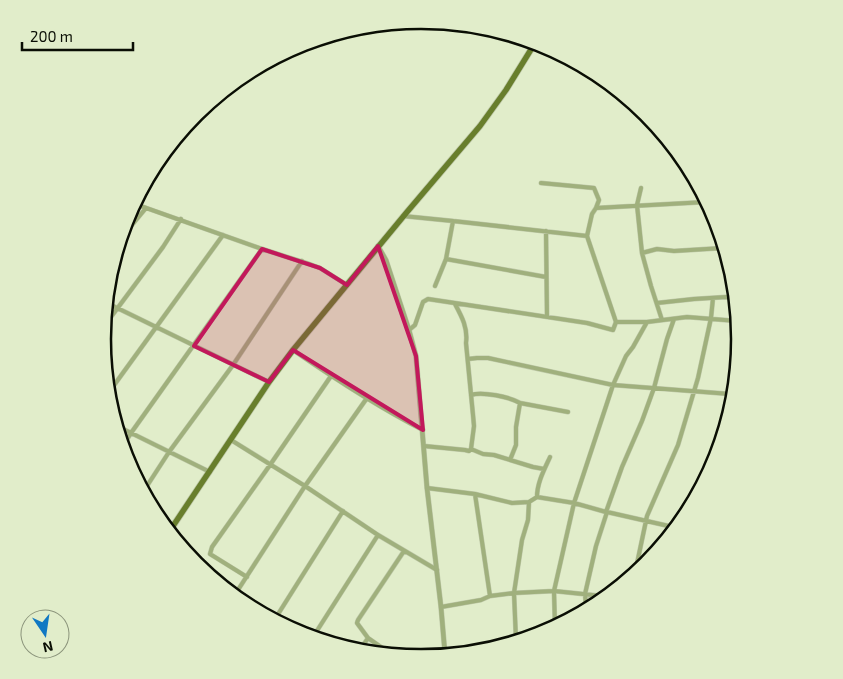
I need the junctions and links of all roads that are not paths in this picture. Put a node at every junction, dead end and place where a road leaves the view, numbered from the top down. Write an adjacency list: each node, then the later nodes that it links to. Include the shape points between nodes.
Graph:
1 (532, 49): 9 (main road, via 480,126)
2 (541, 183): 8 (street, via 594,188 599,200)
3 (641, 188): 5 (street)
4 (700, 202): 5 (street)
5 (637, 205): 8 (street); 19 (street)
6 (141, 206): 7 (street)
7 (146, 208): 10 (street); 12 (street)
8 (596, 208): 15 (street)
9 (403, 216): 11 (street); 16 (main road)
10 (181, 219): 14 (street); 30 (street)
11 (453, 221): 13 (street); 20 (street)
12 (133, 224)
13 (546, 231): 15 (street); 22 (street)
14 (223, 235): 18 (street); 39 (street)
15 (587, 236): 37 (street)
16 (378, 246): 23 (main road); 40 (street, via 386,260)
17 (719, 248): 19 (street, via 657,249)
18 (262, 250): 21 (street); 41 (street)
19 (642, 253): 27 (street)
20 (446, 259): 22 (street); 24 (street)
21 (302, 261): 23 (street); 44 (street)
22 (546, 277): 32 (street)
23 (347, 285): 42 (main road)
24 (435, 286)
25 (712, 298): 26 (street); 27 (street); 33 (street)
26 (730, 298)
27 (656, 303): 35 (street)
28 (455, 304): 32 (street); 40 (street, via 428,299 423,302 415,325); 43 (street, via 464,321)
29 (112, 305): 30 (street)
30 (117, 307): 31 (street); 39 (street)
31 (111, 315)
32 (547, 317): 37 (street, via 596,324 613,330)
33 (711, 318): 34 (street); 36 (street); 50 (street)
34 (674, 319): 35 (street); 49 (street)
35 (662, 320): 38 (street)
36 (732, 320)
37 (616, 322): 38 (street)
38 (647, 322): 48 (street)
39 (156, 326): 41 (street); 47 (street)
40 (409, 330): 57 (street, via 416,356)
41 (194, 346): 44 (street); 58 (street)
42 (293, 350): 45 (street); 46 (main road)
43 (468, 359): 48 (street, via 488,358); 51 (street)
44 (233, 365): 46 (street); 63 (street)
45 (331, 376): 53 (street); 66 (street)
46 (269, 382): 60 (main road)
47 (114, 385)
48 (613, 385): 49 (street); 75 (street)
49 (654, 388): 50 (street); 77 (street)
50 (694, 391): 52 (street); 78 (street, via 678,445)
51 (471, 394): 54 (street, via 493,395); 62 (street, via 474,426)
52 (727, 394)
53 (367, 398): 57 (street); 70 (street)
54 (520, 403): 55 (street); 65 (street, via 516,445)
55 (568, 412)
56 (124, 429): 58 (street)
57 (423, 430): 61 (street)
58 (131, 433): 59 (street); 63 (street)
59 (127, 439)
60 (231, 440): 66 (street); 68 (main road)
61 (424, 446): 62 (street, via 469,451); 71 (street)
62 (471, 448): 65 (street)
63 (169, 452): 68 (street); 69 (street)
64 (550, 456): 67 (street)
65 (510, 460): 67 (street)
66 (270, 465): 70 (street); 85 (street, via 210,554)
67 (544, 469): 73 (street)
68 (210, 472): 80 (main road)
69 (147, 486)
70 (305, 486): 76 (street); 85 (street)
71 (428, 488): 72 (street); 84 (street)
72 (475, 494): 74 (street, via 512,503); 91 (street)
73 (537, 497): 74 (street); 75 (street)
74 (529, 502): 88 (street)
75 (574, 503): 77 (street); 87 (street)
76 (342, 511): 81 (street); 94 (street)
77 (607, 512): 78 (street); 89 (street)
78 (646, 521): 79 (street); 83 (street)
79 (670, 526)
80 (173, 527)
81 (378, 534): 82 (street); 96 (street)
82 (404, 551): 84 (street); 98 (street, via 358,620)
83 (637, 562)
84 (437, 570): 93 (street)
85 (247, 576): 86 (street)
86 (238, 590)
87 (554, 591): 88 (street); 89 (street); 95 (street)
88 (514, 593): 91 (street); 97 (street)
89 (585, 594): 90 (street); 92 (street)
90 (598, 595)
91 (490, 596): 93 (street)
92 (586, 603)
93 (441, 607): 101 (street)
94 (278, 615)
95 (556, 620)
96 (316, 632)
97 (516, 636)
98 (368, 638): 99 (street); 100 (street)
99 (364, 645)
100 (382, 648)
101 (445, 650)

